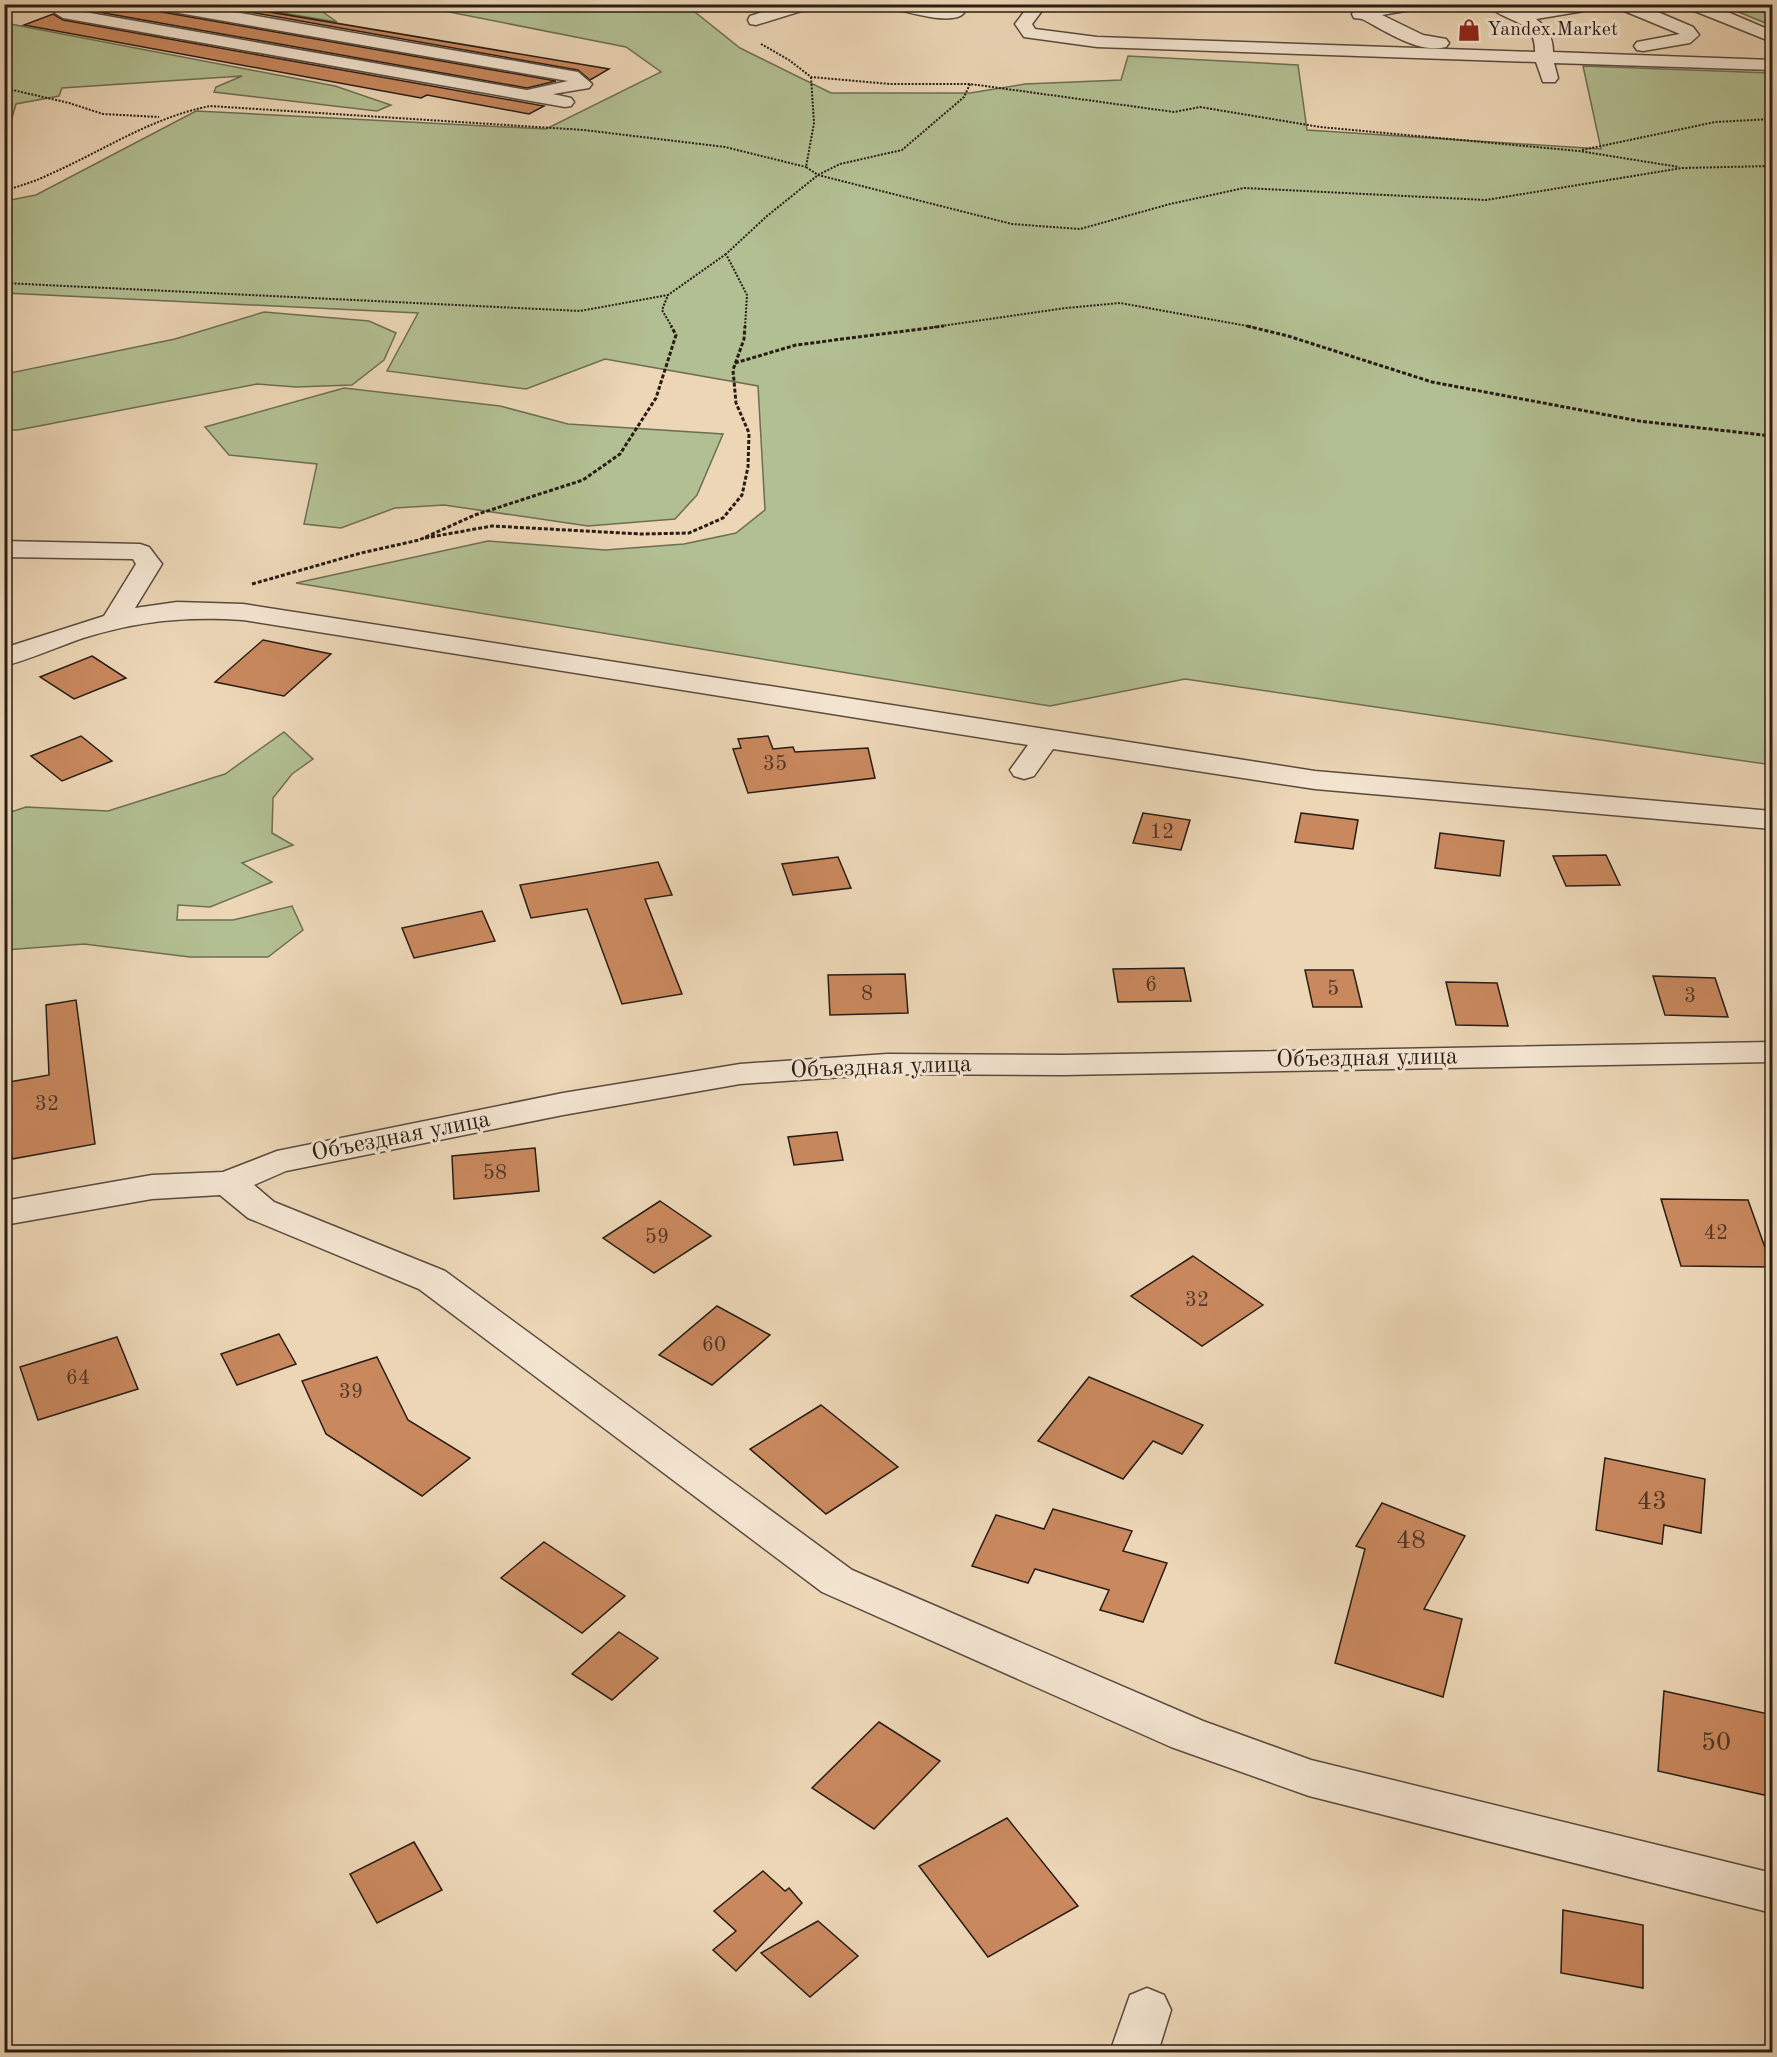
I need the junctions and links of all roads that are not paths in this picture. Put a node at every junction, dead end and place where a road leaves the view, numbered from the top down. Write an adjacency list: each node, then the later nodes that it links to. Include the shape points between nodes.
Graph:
1 (66, 4): 21 (street, via 63,13)
2 (156, 4): 21 (street, via 572,76 583,84)
3 (805, 4): 14 (street)
4 (898, 4): 11 (street, via 921,11)
5 (1039, 4): 17 (street, via 1023,24 1030,33 1097,42)
6 (1416, 4): 12 (street)
7 (1495, 4): 13 (street)
8 (1596, 4): 13 (street)
9 (1623, 4): 16 (street, via 1690,35 1623,50)
10 (1693, 4): 15 (street)
11 (956, 13)
12 (1364, 13): 16 (street, via 1419,40 1475,44 1516,38); 17 (street, via 1349,18 1350,33 1342,41 1306,42)
13 (1521, 17): 16 (street, via 1537,28)
14 (756, 20)
15 (1773, 37)
16 (1544, 39): 18 (street)
17 (1312, 50): 18 (street)
18 (1544, 57): 19 (street); 20 (street)
19 (1773, 65)
20 (1549, 80)
21 (518, 94): 22 (street)
22 (565, 102)
23 (4, 549): 24 (street, via 140,552 149,564)
24 (113, 622): 25 (street); 26 (street, via 199,609 243,612)
25 (4, 658)
26 (1046, 739): 27 (street); 28 (street, via 1315,780)
27 (1024, 770)
28 (1773, 820)
29 (1773, 1052): 30 (street, Объездная улица, via 1063,1065 887,1064 740,1074 563,1104 277,1162)
30 (228, 1183): 31 (street, Объездная улица, via 152,1186); 32 (street, via 261,1210 432,1280 837,1581 1187,1734 1310,1778)
31 (4, 1213)
32 (1773, 1893)

